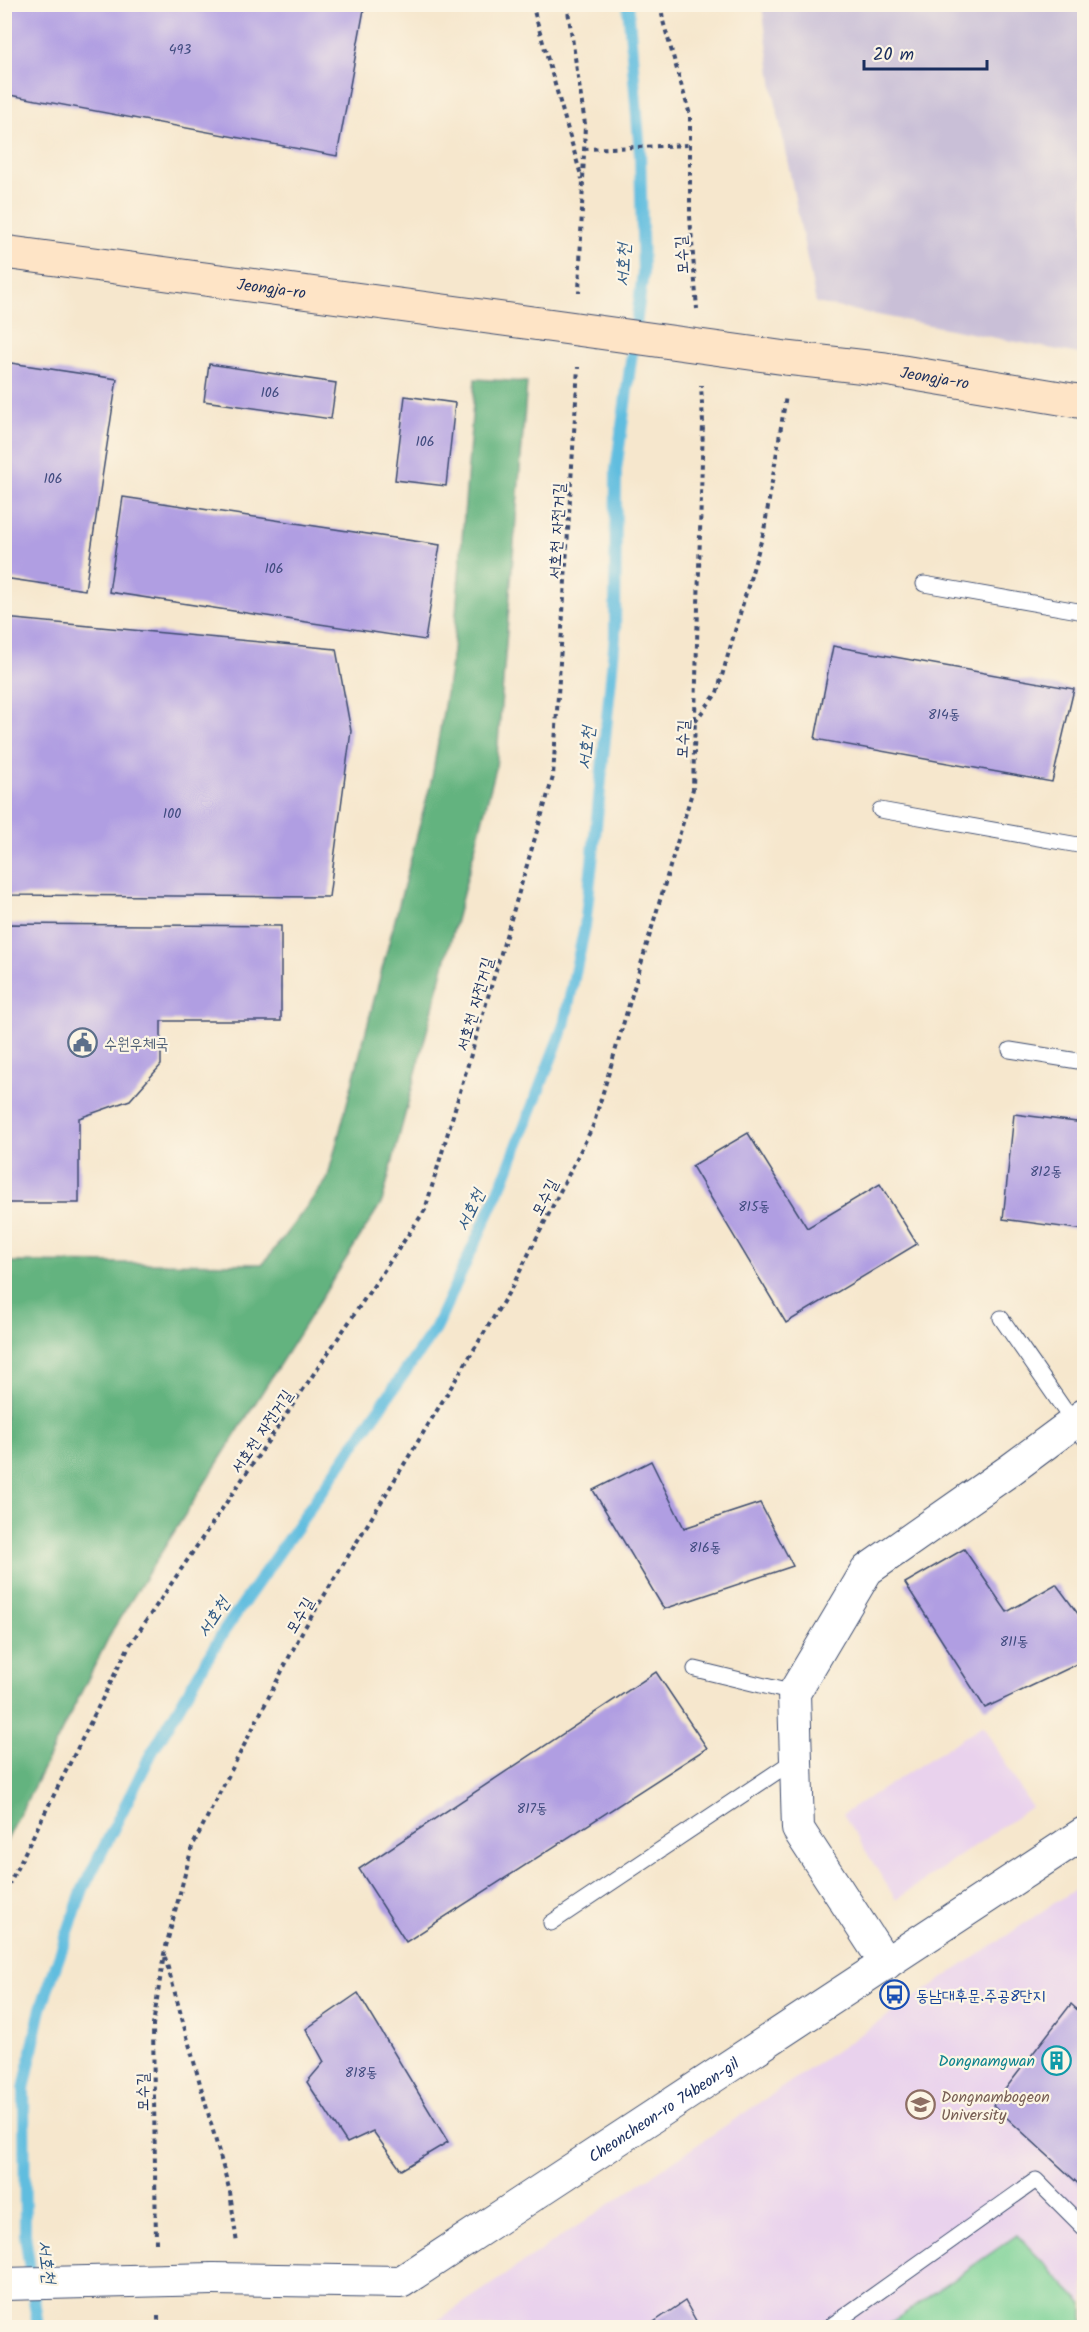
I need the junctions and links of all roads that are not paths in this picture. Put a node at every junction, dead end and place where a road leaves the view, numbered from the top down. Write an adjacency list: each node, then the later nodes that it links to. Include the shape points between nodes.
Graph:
1 (4, 252): 2 (street, Jeongja-ro, bridge, via 885,369)
2 (1084, 402)
3 (924, 584): 4 (lane)
4 (1084, 612)
5 (880, 810): 6 (lane)
6 (1084, 846)
7 (1010, 1050): 8 (lane)
8 (1084, 1062)
9 (1001, 1318): 10 (lane)
10 (1081, 1425): 12 (street, via 867,1570)
11 (695, 1669): 12 (lane)
12 (794, 1692): 13 (street)
13 (796, 1759): 15 (lane); 16 (street, via 798,1829)
14 (1084, 1833): 16 (street, Cheoncheon-ro 74beon-gil)
15 (551, 1923)
16 (886, 1964): 18 (street, Cheoncheon-ro 74beon-gil, bridge, via 400,2282)
17 (1084, 2228): 19 (lane, via 1036,2180)
18 (4, 2284)
19 (828, 2328)

